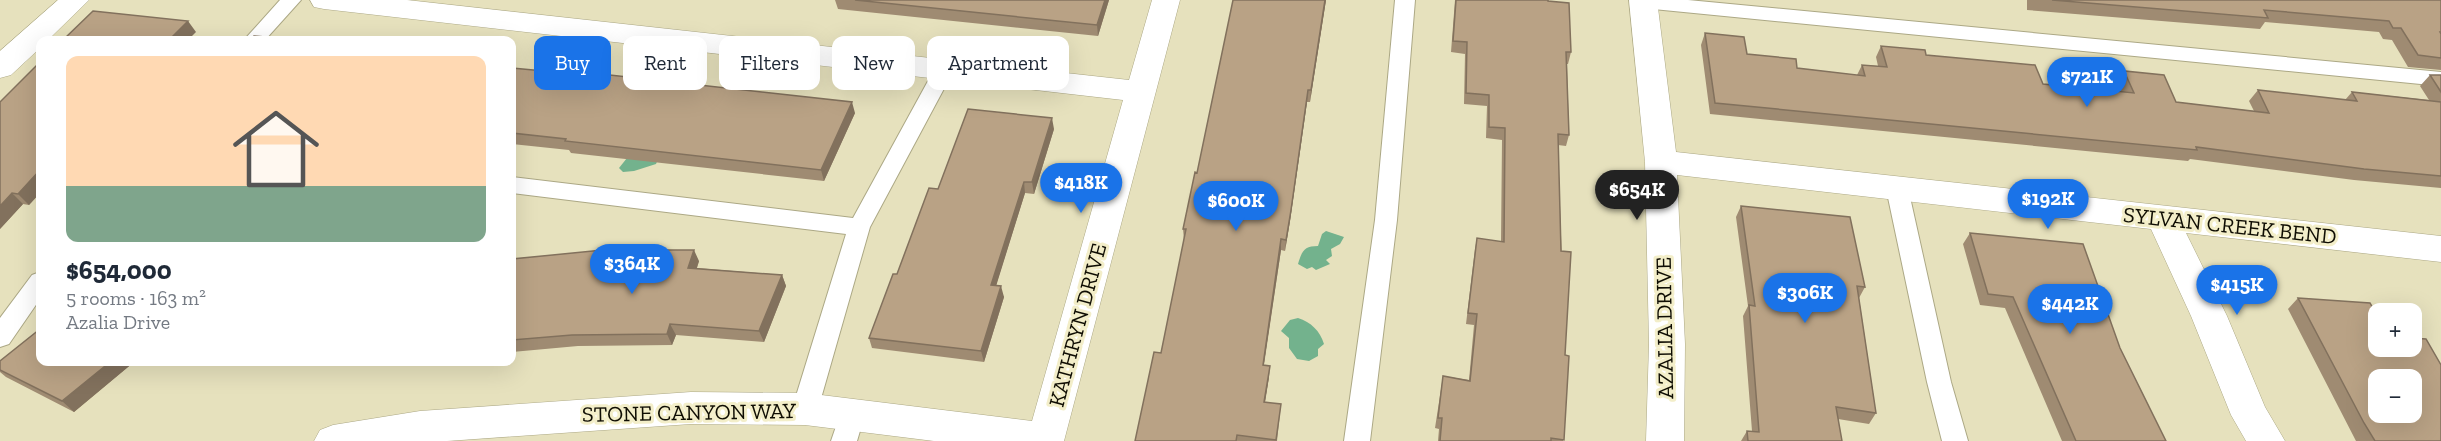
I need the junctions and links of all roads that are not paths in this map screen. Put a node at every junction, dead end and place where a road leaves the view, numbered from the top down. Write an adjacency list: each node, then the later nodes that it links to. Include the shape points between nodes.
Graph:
1 (75, 0): 8 (street)
2 (291, 0): 7 (lane)
3 (324, 0): 9 (street)
4 (1166, 0): 13 (street, KATHRYN DRIVE)
5 (1405, 0): 26 (lane, via 1386,220)
6 (1643, 1): 10 (lane); 14 (street, AZALIA DRIVE)
7 (258, 36)
8 (0, 68)
9 (927, 68)
10 (2441, 79)
11 (1069, 84): 13 (street)
12 (933, 90): 18 (lane)
13 (1141, 92): 24 (street, KATHRYN DRIVE)
14 (1661, 162): 16 (street, SYLVAN CREEK BEND); 27 (street, AZALIA DRIVE, via 1667,344)
15 (516, 185): 18 (lane)
16 (1897, 188): 17 (street, SYLVAN CREEK BEND); 28 (lane)
17 (2162, 217): 19 (street, SYLVAN CREEK BEND); 29 (street, via 2250,415)
18 (859, 227): 22 (lane)
19 (2441, 249)
20 (36, 287): 21 (lane)
21 (0, 337)
22 (805, 409): 23 (street, STONE CANYON WAY); 25 (street, STONE CANYON WAY, via 691,408 563,415 420,427)
23 (848, 427): 24 (street, STONE CANYON WAY)
24 (1045, 440)
25 (333, 441)
26 (1357, 441)
27 (1665, 441)
28 (1955, 441)
29 (2266, 441)

